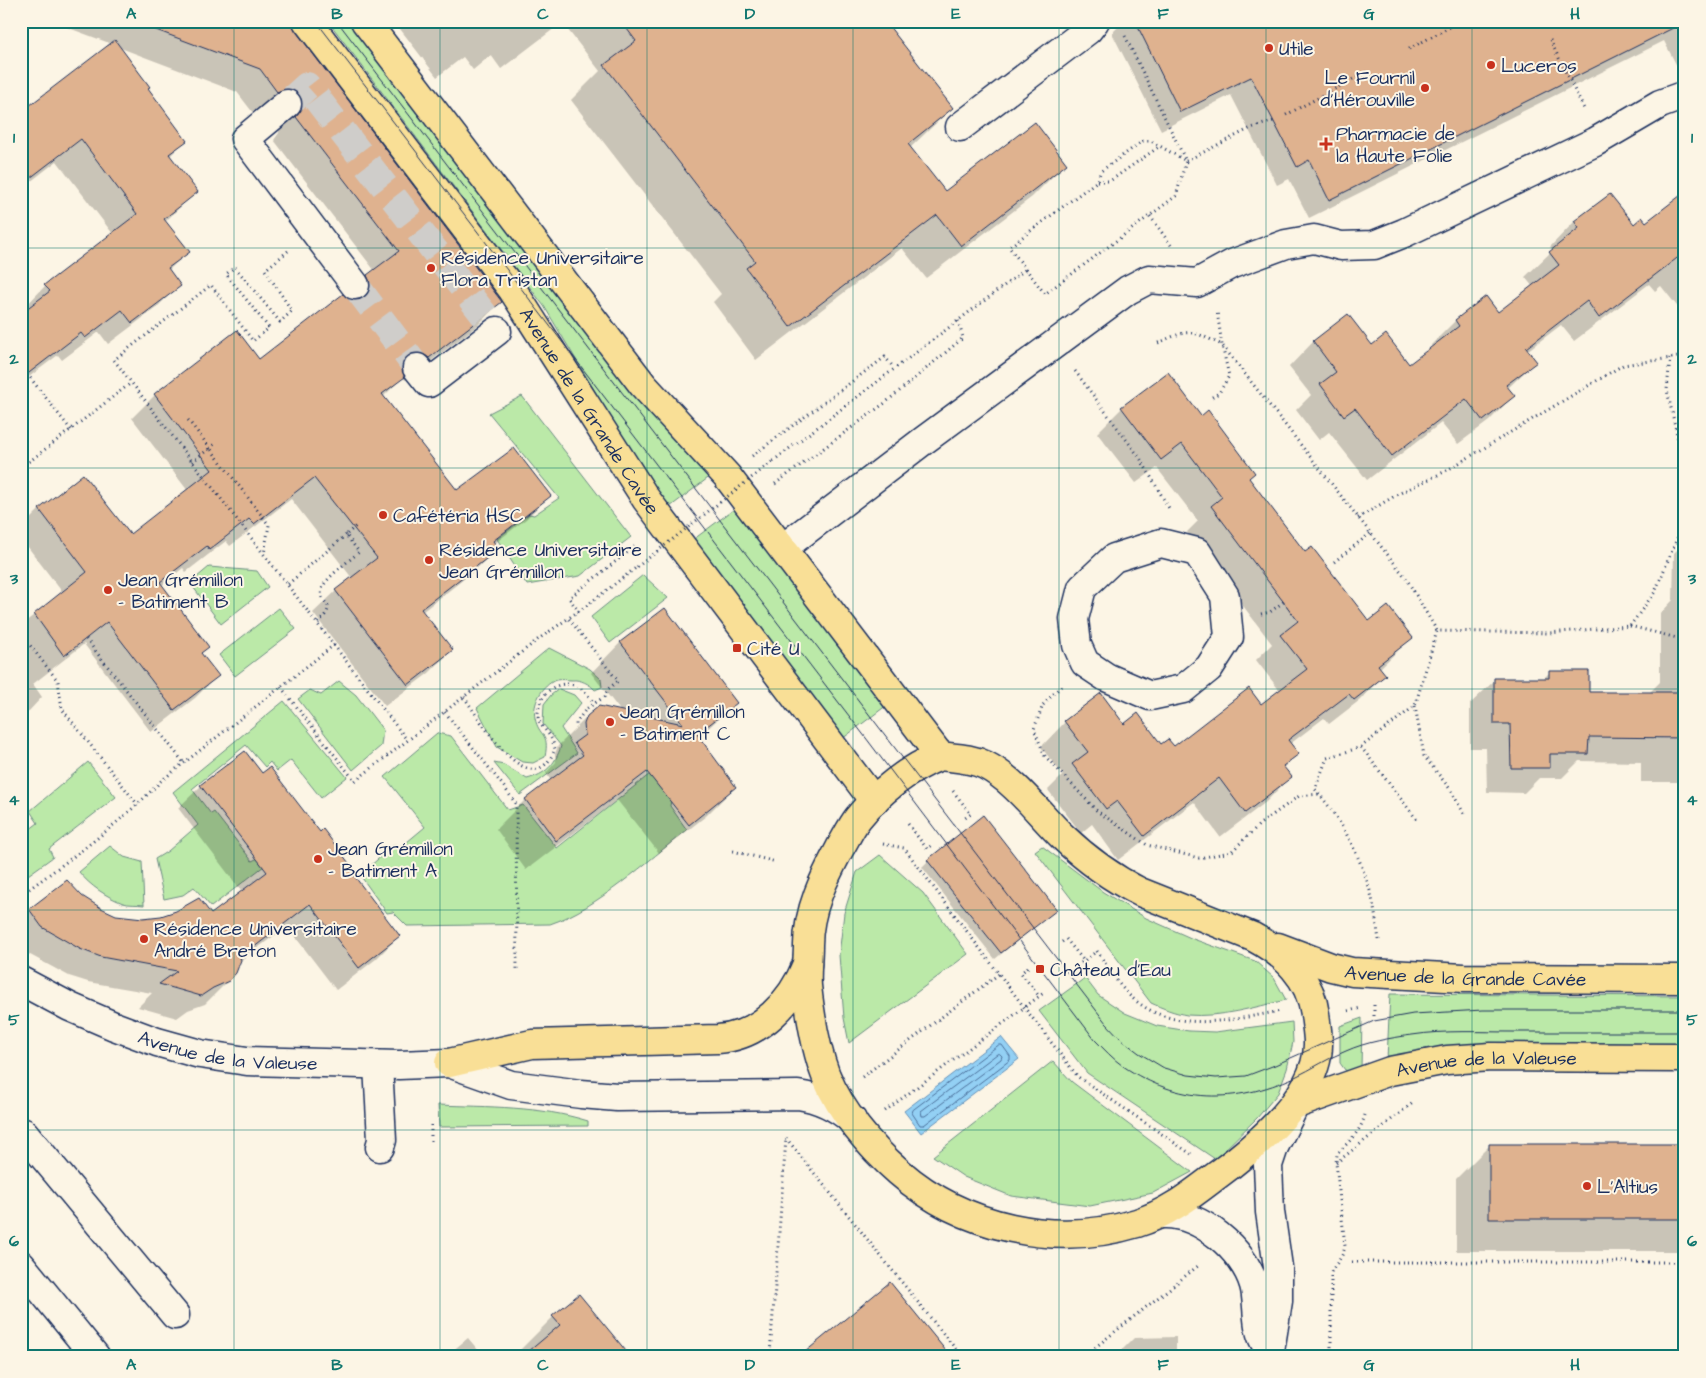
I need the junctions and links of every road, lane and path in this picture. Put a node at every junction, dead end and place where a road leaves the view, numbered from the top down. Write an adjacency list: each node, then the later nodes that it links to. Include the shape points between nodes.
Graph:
1 (307, 21): 22 (main road, Avenue de la Grande Cavée)
2 (365, 21): 50 (main road, via 642,385 727,476)
3 (1095, 21): 14 (street, via 1088,30)
4 (1461, 21): 7 (path)
5 (1122, 28): 16 (path)
6 (1550, 40): 11 (path)
7 (1409, 49)
8 (1368, 71): 12 (path)
9 (1685, 95): 20 (street, via 1660,104 1595,142 1374,245 1341,246 1314,240 1286,244)
10 (286, 104): 21 (street, via 245,139)
11 (1582, 105)
12 (1286, 115)
13 (1274, 121): 16 (path, via 1251,128)
14 (960, 127)
15 (1160, 146): 16 (path); 17 (path, via 1110,181); 17 (path, via 1143,141 1101,171)
16 (1186, 160): 19 (path, via 1176,196 1045,294)
17 (1097, 182): 19 (path, via 1009,247)
18 (277, 260): 32 (path, via 265,270 292,311 280,322 235,267 226,274 269,328 253,341 211,284 114,360)
19 (1026, 269): 23 (path)
20 (1212, 275): 25 (street, via 1198,283 1149,279 1128,290); 26 (path)
21 (355, 285)
22 (526, 310): 30 (street, via 491,323 429,383); 78 (main road, Avenue de la Grande Cavée, via 646,499)
23 (958, 320): 31 (path); 42 (path, via 963,338 885,403)
24 (1158, 343): 26 (path, via 1194,332)
25 (1056, 345): 49 (path, via 1140,458 1174,517); 50 (street)
26 (1222, 346): 33 (path, via 1229,376 1219,393); 43 (path)
27 (1685, 356): 28 (path)
28 (1670, 358): 41 (path, via 1667,390); 43 (path, via 1623,365 1444,472)
29 (21, 366): 35 (path)
30 (418, 368)
31 (894, 368): 38 (path, via 885,356); 54 (path, bridge)
32 (131, 383): 35 (path); 39 (path)
33 (1212, 397)
34 (188, 420): 37 (path)
35 (71, 430): 40 (path)
36 (217, 442): 37 (path)
37 (210, 448): 39 (path); 51 (path, via 269,525)
38 (745, 461)
39 (192, 462): 51 (path)
40 (21, 468)
41 (1685, 478)
42 (767, 490)
43 (1358, 518): 46 (path)
44 (1685, 519): 57 (path, via 1655,592)
45 (357, 525): 47 (path)
46 (1372, 532): 52 (path); 58 (path, via 1406,578)
47 (346, 535): 53 (path); 56 (path, via 359,552 322,588 329,608)
48 (641, 542): 54 (path, via 569,598)
49 (1178, 547): 63 (street, via 1161,543 1114,558 1082,588 1074,620 1077,645); 63 (street, via 1197,552 1225,596 1229,637 1209,668 1183,689 1150,696 1106,677)
50 (783, 548): 74 (main road)
51 (264, 555): 53 (path)
52 (1334, 562)
53 (288, 584): 56 (path)
54 (579, 612): 55 (path)
55 (569, 618): 65 (path); 66 (path, via 618,681)
56 (318, 623): 62 (path)
57 (1630, 626): 58 (path, via 1549,633); 61 (path)
58 (1437, 630): 67 (path)
59 (21, 634): 79 (path, via 58,681 62,709)
60 (86, 639): 75 (path)
61 (1685, 640)
62 (334, 645): 64 (path); 72 (path)
63 (1085, 663): 77 (path, via 1043,705 1034,729 1045,756 1097,811 1147,845 1199,858 1231,852 1260,824 1299,796)
64 (281, 687): 72 (path, via 355,781); 75 (path)
65 (464, 697): 66 (path, via 512,761 532,770 547,763 555,749 538,718 544,696 561,684 586,692); 70 (path)
66 (594, 703): 68 (path)
67 (1415, 706): 73 (path); 80 (path, via 1424,756 1450,789)
68 (589, 707): 69 (path); 71 (path, via 576,723)
69 (592, 711)
70 (445, 712): 72 (path); 96 (path, via 516,804)
71 (576, 728)
72 (407, 740)
73 (1361, 747): 77 (path, via 1327,758 1315,789); 82 (path)
74 (940, 756): 78 (main road, via 926,761 898,780); 89 (main road, via 972,760 993,769 1064,838 1125,884)
75 (184, 763): 79 (path)
76 (952, 790): 81 (path, via 971,814)
77 (1319, 794): 91 (path, via 1344,830 1360,864 1372,898)
78 (874, 801): 93 (main road, via 851,828 818,894 808,936)
79 (138, 804): 88 (path)
80 (1466, 817)
81 (965, 818)
82 (1418, 821)
83 (908, 824): 85 (path, via 927,849)
84 (883, 844): 97 (path, via 904,848)
85 (933, 844)
86 (733, 851): 87 (path)
87 (776, 862)
88 (21, 896)
89 (1252, 937): 98 (main road, Avenue de la Grande Cavée, via 1307,959 1352,972 1464,978); 112 (main road, via 1268,945 1294,968 1313,998 1318,1045 1314,1068)
90 (1062, 942): 92 (path, via 1066,939)
91 (1379, 947)
92 (1084, 961): 94 (path); 104 (path, via 1097,951 1127,993 1140,1005 1183,1021 1211,1022)
93 (808, 962): 107 (main road, via 780,1006 764,1022 739,1036 532,1044); 114 (main road, via 811,1019 822,1064 836,1097)
94 (1077, 966)
95 (1028, 967): 101 (path, via 1020,973)
96 (517, 971)
97 (999, 974): 103 (path); 109 (path)
98 (1685, 979)
99 (21, 981): 108 (street, Avenue de la Valeuse, via 114,1026 200,1054 247,1061)
100 (1045, 992): 101 (path)
101 (1038, 996): 103 (path)
102 (1374, 1005): 105 (path)
103 (1024, 1008): 113 (path); 119 (path, via 1078,1077)
104 (1289, 1010)
105 (1341, 1012)
106 (1685, 1058): 110 (main road, Avenue de la Valeuse, via 1491,1057 1447,1060 1390,1071)
107 (449, 1063): 108 (street, Avenue de la Valeuse); 114 (street, via 511,1085 581,1094 617,1097 798,1095 817,1099)
108 (378, 1065): 118 (street)
109 (860, 1078)
110 (1356, 1084): 112 (main road, Avenue de la Valeuse); 120 (path, via 1366,1099 1367,1110 1362,1127 1337,1154)
111 (1414, 1102): 120 (path)
112 (1294, 1105): 121 (main road, via 1236,1161); 127 (street, via 1268,1165 1270,1212 1278,1267 1278,1301)
113 (884, 1112)
114 (852, 1120): 121 (main road, via 890,1165 920,1189 937,1200 997,1226 1057,1234 1112,1229)
115 (432, 1123): 117 (path)
116 (21, 1133): 126 (street)
117 (431, 1141)
118 (380, 1146)
119 (1197, 1157)
120 (1336, 1163): 132 (path, via 1345,1246 1344,1255 1331,1272)
121 (1162, 1214): 127 (street, via 1177,1214 1206,1226 1241,1259 1250,1274 1257,1298 1259,1332)
122 (1352, 1262): 123 (path)
123 (1685, 1262)
124 (21, 1265): 128 (street)
125 (1198, 1266): 131 (path)
126 (175, 1316)
127 (1269, 1354)
128 (96, 1357)
129 (771, 1357): 130 (path, via 786,1138)
130 (962, 1357)
131 (1083, 1357)
132 (1331, 1357)

